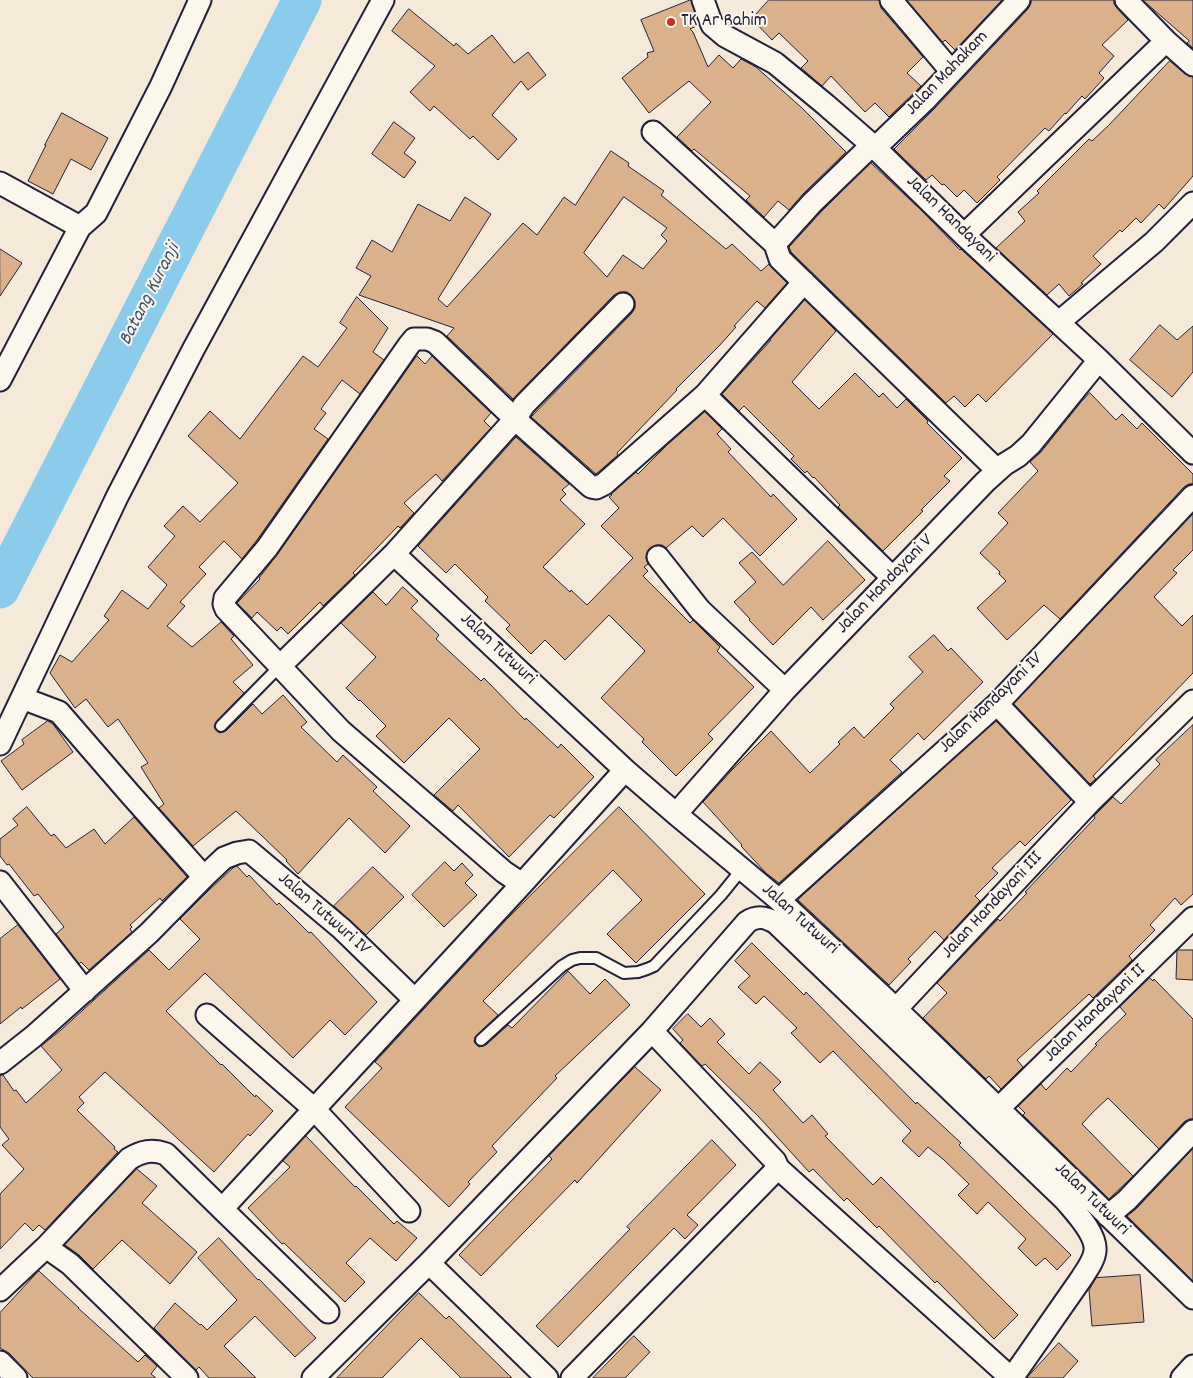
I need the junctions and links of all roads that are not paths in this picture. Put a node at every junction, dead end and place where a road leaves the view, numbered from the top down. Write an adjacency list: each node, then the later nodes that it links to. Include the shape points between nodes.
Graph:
1 (200, 0): 14 (street, via 161,86 96,212)
2 (383, 0): 32 (street, via 121,488)
3 (703, 0): 11 (street, Jalan Handayani, via 712,25 725,36 775,63)
4 (890, 0): 9 (street)
5 (1019, 0): 9 (street, Jalan Mahakam)
6 (1126, 0): 7 (street)
7 (1166, 41): 8 (street); 15 (street)
8 (1193, 65)
9 (951, 71): 11 (street, Jalan Mahakam, via 925,100)
10 (653, 132): 16 (street)
11 (874, 146): 15 (street, Jalan Handayani); 16 (street, Jalan Mahakam, via 812,203)
12 (0, 183): 14 (street)
13 (1193, 203): 19 (street, via 1154,242)
14 (80, 227): 21 (street)
15 (964, 235): 19 (street, Jalan Handayani)
16 (775, 244): 17 (street, via 780,259)
17 (804, 282): 22 (street); 25 (street)
18 (623, 304): 23 (street, via 524,405)
19 (1059, 322): 20 (street, Jalan Handayani)
20 (1099, 360): 24 (street, Jalan Handayani); 25 (street, Jalan Handayani V, via 1031,444)
21 (0, 380)
22 (705, 395): 23 (street, via 604,484 593,488); 29 (street)
23 (515, 419): 27 (street); 30 (street, via 435,342 419,338 411,342 267,548 224,598 226,608)
24 (1193, 453)
25 (997, 470): 29 (street, Jalan Handayani V)
26 (1193, 496): 34 (street, Jalan Handayani IV)
27 (394, 554): 30 (street); 37 (street, Jalan Tutwuri)
28 (658, 557): 31 (street, via 700,610)
29 (893, 578): 31 (street, Jalan Handayani V)
30 (280, 666): 35 (lane); 43 (street, via 341,731)
31 (785, 690): 39 (street, Jalan Handayani V)
32 (22, 698): 36 (street); 41 (street, via 60,712)
33 (1193, 701): 38 (street, Jalan Handayani III)
34 (996, 704): 38 (street); 44 (street, Jalan Handayani IV)
35 (221, 726)
36 (0, 744)
37 (625, 770): 39 (street, Jalan Tutwuri); 43 (street)
38 (1090, 802): 48 (street, Jalan Handayani III)
39 (676, 814): 40 (street, Jalan Tutwuri)
40 (742, 869): 44 (street, Jalan Tutwuri); 51 (lane, via 654,966 624,973 596,958 572,960)
41 (204, 877): 46 (street); 47 (street, Jalan Tutwuri IV, via 224,858 249,851 342,929)
42 (0, 882): 46 (street)
43 (522, 884): 47 (street)
44 (780, 900): 48 (street, Jalan Tutwuri)
45 (1193, 918): 54 (street, Jalan Handayani II)
46 (85, 991): 52 (street)
47 (415, 1000): 53 (street)
48 (896, 1009): 54 (street, Jalan Tutwuri)
49 (207, 1015): 53 (street)
50 (652, 1031): 56 (street, via 775,1161); 61 (street); 72 (street, via 747,922 758,917 766,918 1065,1200 1093,1237 1095,1250 1081,1279)
51 (481, 1040)
52 (0, 1063)
53 (314, 1109): 57 (street); 58 (street)
54 (998, 1109): 59 (street, Jalan Tutwuri)
55 (1193, 1131): 59 (street)
56 (778, 1168): 71 (street); 72 (street)
57 (222, 1209): 60 (street, via 166,1154 157,1150 147,1151 129,1159); 64 (street)
58 (409, 1211)
59 (1108, 1216): 63 (street, Jalan Tutwuri)
60 (46, 1247): 62 (street); 68 (street, via 70,1264)
61 (429, 1263): 69 (street); 70 (street)
62 (0, 1290)
63 (1193, 1298)
64 (328, 1312)
65 (0, 1362): 67 (street)
66 (1193, 1366): 73 (street)
67 (16, 1378)
68 (187, 1378)
69 (313, 1378)
70 (547, 1378)
71 (572, 1378)
72 (1012, 1378)
73 (1182, 1378)

